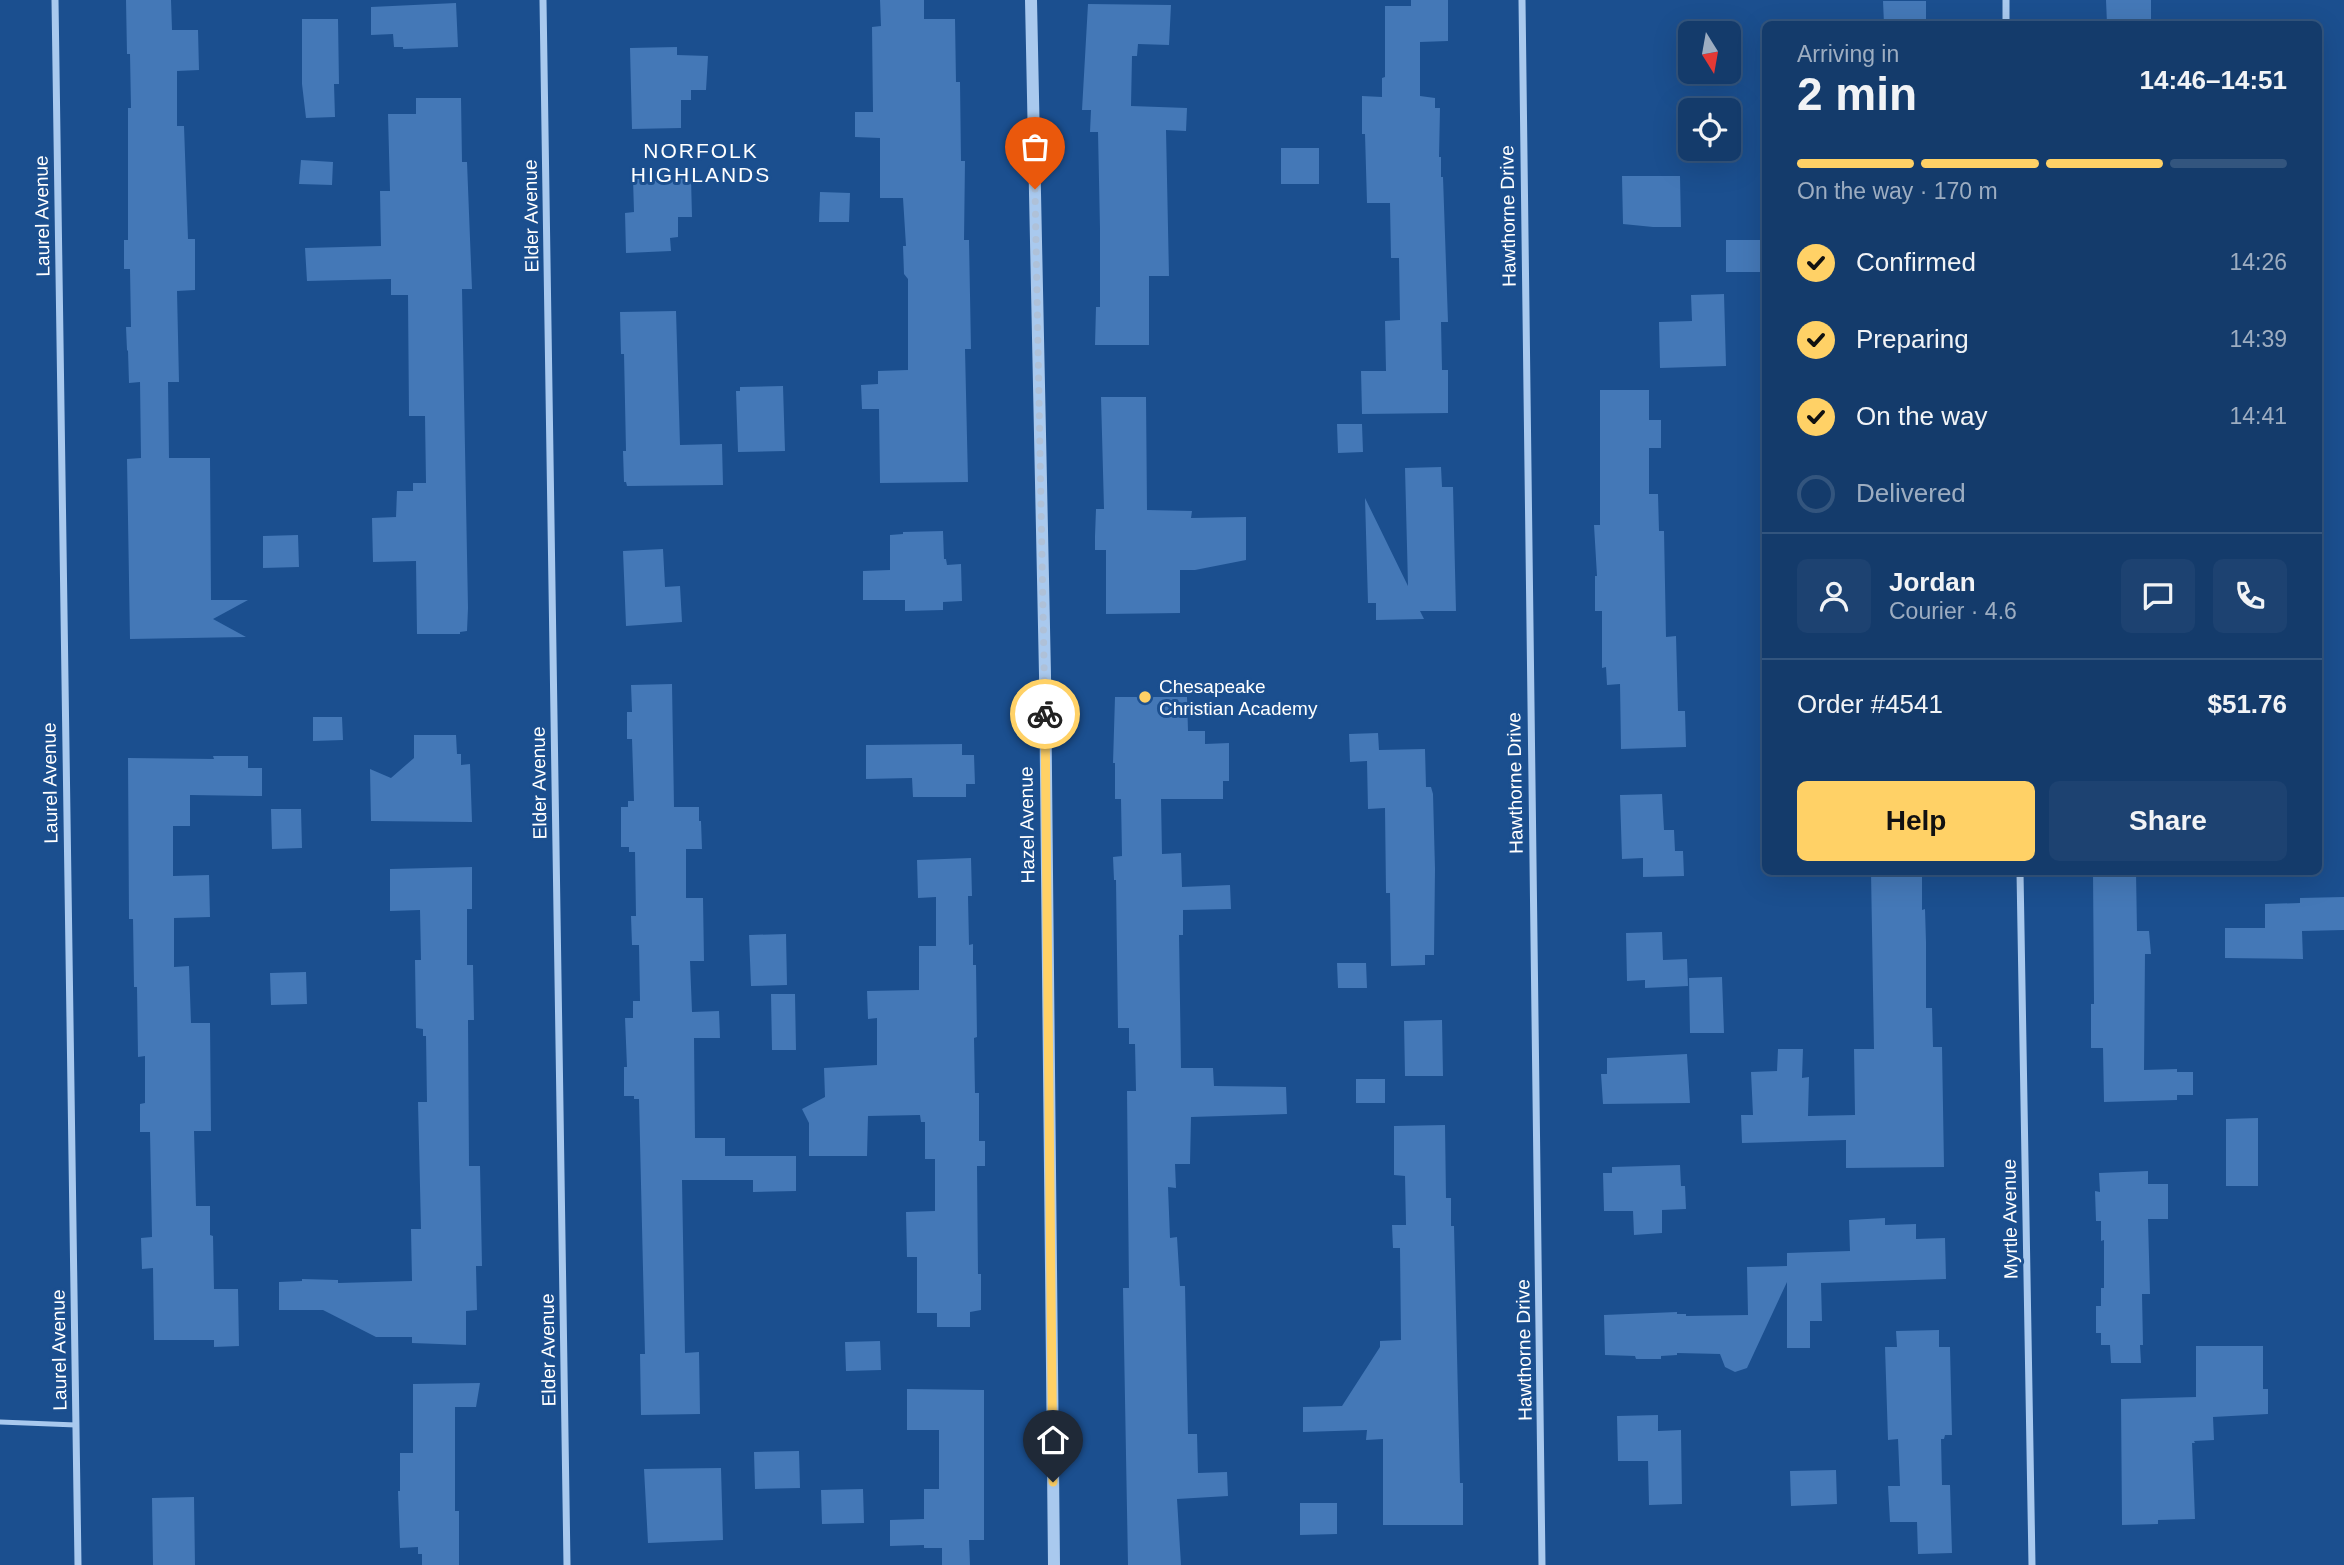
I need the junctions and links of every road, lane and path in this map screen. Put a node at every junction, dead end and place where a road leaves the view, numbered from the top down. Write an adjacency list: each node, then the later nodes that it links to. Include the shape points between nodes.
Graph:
1 (55, 0): 9 (street, Laurel Avenue)
2 (543, 0): 11 (street, Elder Avenue)
3 (1031, 0): 12 (street, Hazel Avenue)
4 (1522, 0): 13 (street, Hawthorne Drive)
5 (2006, 0): 6 (street)
6 (2006, 21)
7 (2020, 875): 14 (street, Myrtle Avenue)
8 (0, 1422): 9 (lane)
9 (76, 1425): 10 (street, Laurel Avenue)
10 (78, 1565)
11 (567, 1565)
12 (1054, 1565)
13 (1542, 1565)
14 (2032, 1565)

